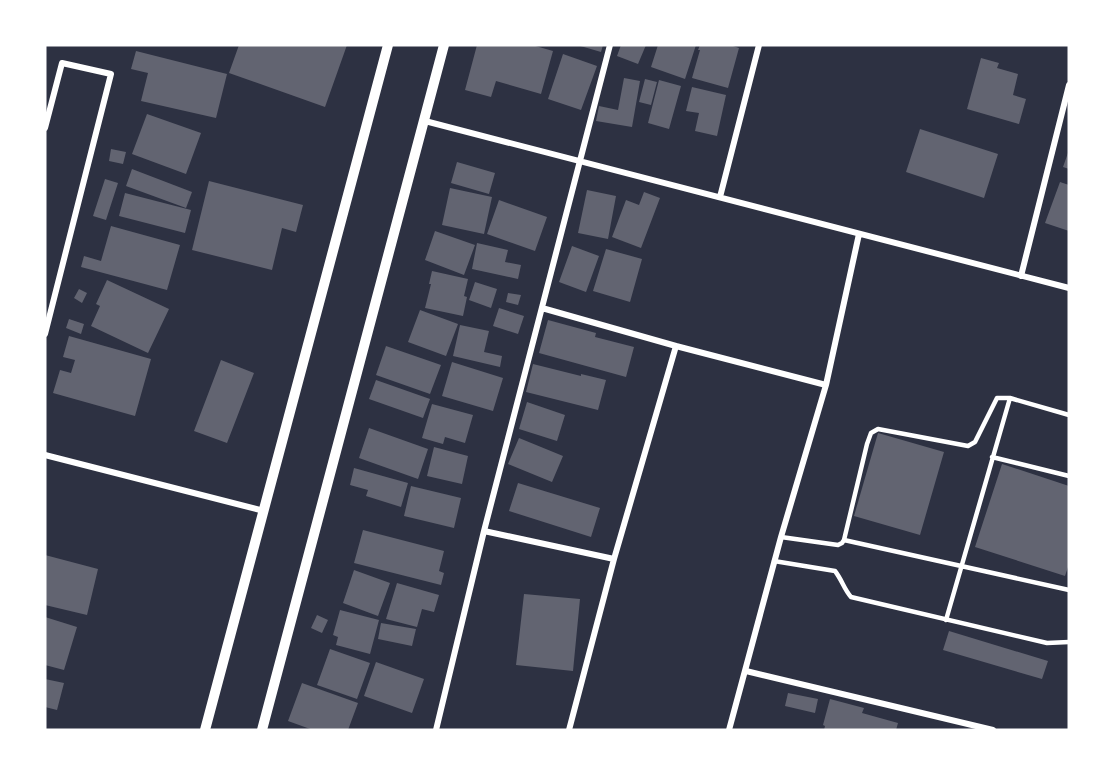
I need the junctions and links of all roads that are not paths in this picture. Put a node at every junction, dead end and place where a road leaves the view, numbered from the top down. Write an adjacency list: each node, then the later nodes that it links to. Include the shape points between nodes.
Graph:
1 (388, 45): 24 (street)
2 (444, 45): 7 (street)
3 (610, 45): 9 (street)
4 (759, 45): 10 (street)
5 (1069, 85): 6 (street)
6 (1066, 111): 12 (street)
7 (424, 121): 9 (street); 36 (street)
8 (45, 128): 15 (street, via 62,63 111,74)
9 (580, 160): 10 (street); 14 (street)
10 (720, 197): 11 (street)
11 (859, 234): 12 (street); 18 (street)
12 (1021, 276): 13 (street)
13 (1069, 288)
14 (542, 308): 17 (street); 25 (street)
15 (47, 319): 16 (street)
16 (45, 334)
17 (675, 346): 18 (street); 28 (street)
18 (826, 385): 26 (street)
19 (1010, 398): 20 (lane); 22 (lane); 27 (lane, via 997,398 975,442 968,446 878,429 872,433)
20 (1069, 415)
21 (45, 455): 24 (street)
22 (992, 457): 23 (lane); 30 (lane)
23 (1069, 476)
24 (264, 511): 35 (street)
25 (484, 531): 28 (street); 37 (street)
26 (781, 537): 27 (lane, via 838,545); 29 (street)
27 (844, 540): 30 (lane)
28 (614, 560): 38 (street)
29 (774, 561): 32 (lane, via 835,571 851,597); 34 (street)
30 (961, 566): 31 (lane); 32 (lane)
31 (1069, 590)
32 (946, 620): 33 (lane, via 1047,643)
33 (1069, 642)
34 (746, 671): 39 (street); 40 (street)
35 (205, 730)
36 (262, 730)
37 (436, 730)
38 (569, 730)
39 (729, 730)
40 (993, 730)

